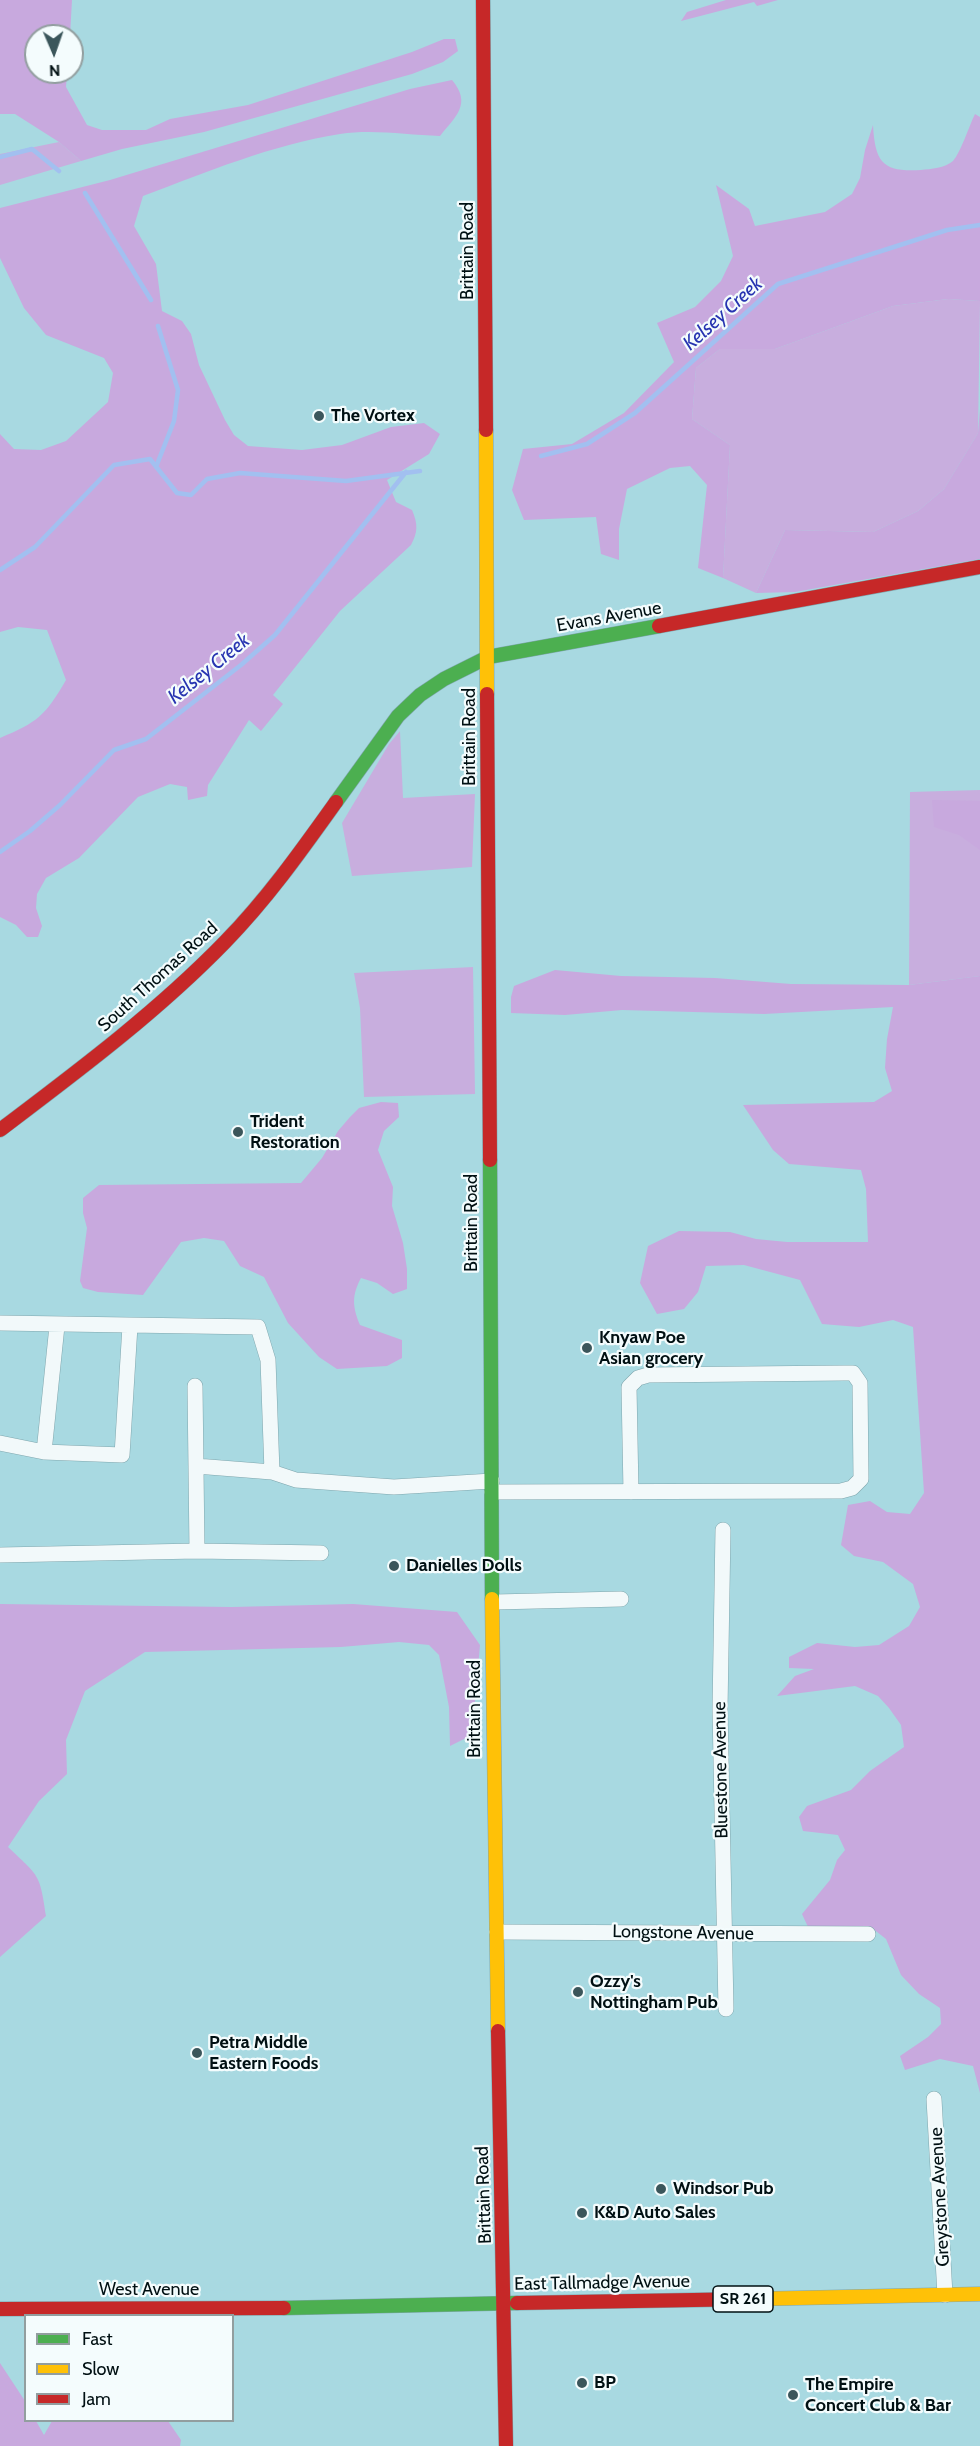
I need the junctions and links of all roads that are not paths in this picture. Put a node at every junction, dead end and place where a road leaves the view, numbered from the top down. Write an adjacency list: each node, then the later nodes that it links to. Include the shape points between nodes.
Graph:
1 (483, 0): 3 (main road, Brittain Road)
2 (980, 567): 3 (main road, Evans Avenue)
3 (488, 657): 4 (main road, Evans Avenue, via 432,686 401,712); 14 (main road, Brittain Road)
4 (317, 829): 5 (main road, South Thomas Road, via 255,910 168,997)
5 (0, 1130)
6 (0, 1323): 7 (street)
7 (57, 1326): 8 (street); 11 (street)
8 (130, 1326): 11 (street, via 122,1455); 13 (street, via 258,1327 268,1360)
9 (195, 1386): 12 (street)
10 (0, 1443): 11 (street)
11 (44, 1452)
12 (196, 1466): 13 (street); 17 (street)
13 (272, 1472): 14 (street, via 296,1480)
14 (492, 1486): 15 (street); 21 (main road, Brittain Road)
15 (631, 1492): 15 (street, via 852,1488 861,1479 860,1383 853,1373 638,1378 629,1387)
16 (723, 1530): 23 (street, Bluestone Avenue, via 720,1709)
17 (197, 1551): 18 (street); 19 (street)
18 (321, 1552)
19 (0, 1555)
20 (621, 1599): 21 (street)
21 (495, 1602): 22 (main road, Brittain Road)
22 (497, 1932): 23 (street, Longstone Avenue); 29 (main road, Brittain Road)
23 (724, 1932): 24 (street, Longstone Avenue); 25 (street, Bluestone Avenue)
24 (868, 1934)
25 (726, 2009)
26 (934, 2099): 27 (street, Greystone Avenue)
27 (945, 2295): 28 (main road, East Tallmadge Avenue / SR 261); 29 (main road, East Tallmadge Avenue / SR 261)
28 (980, 2295)
29 (506, 2303): 30 (main road, East Tallmadge Avenue / SR 261); 32 (main road, Brittain Road)
30 (297, 2308): 31 (main road, West Avenue / SR 261)
31 (0, 2309)
32 (506, 2446)

